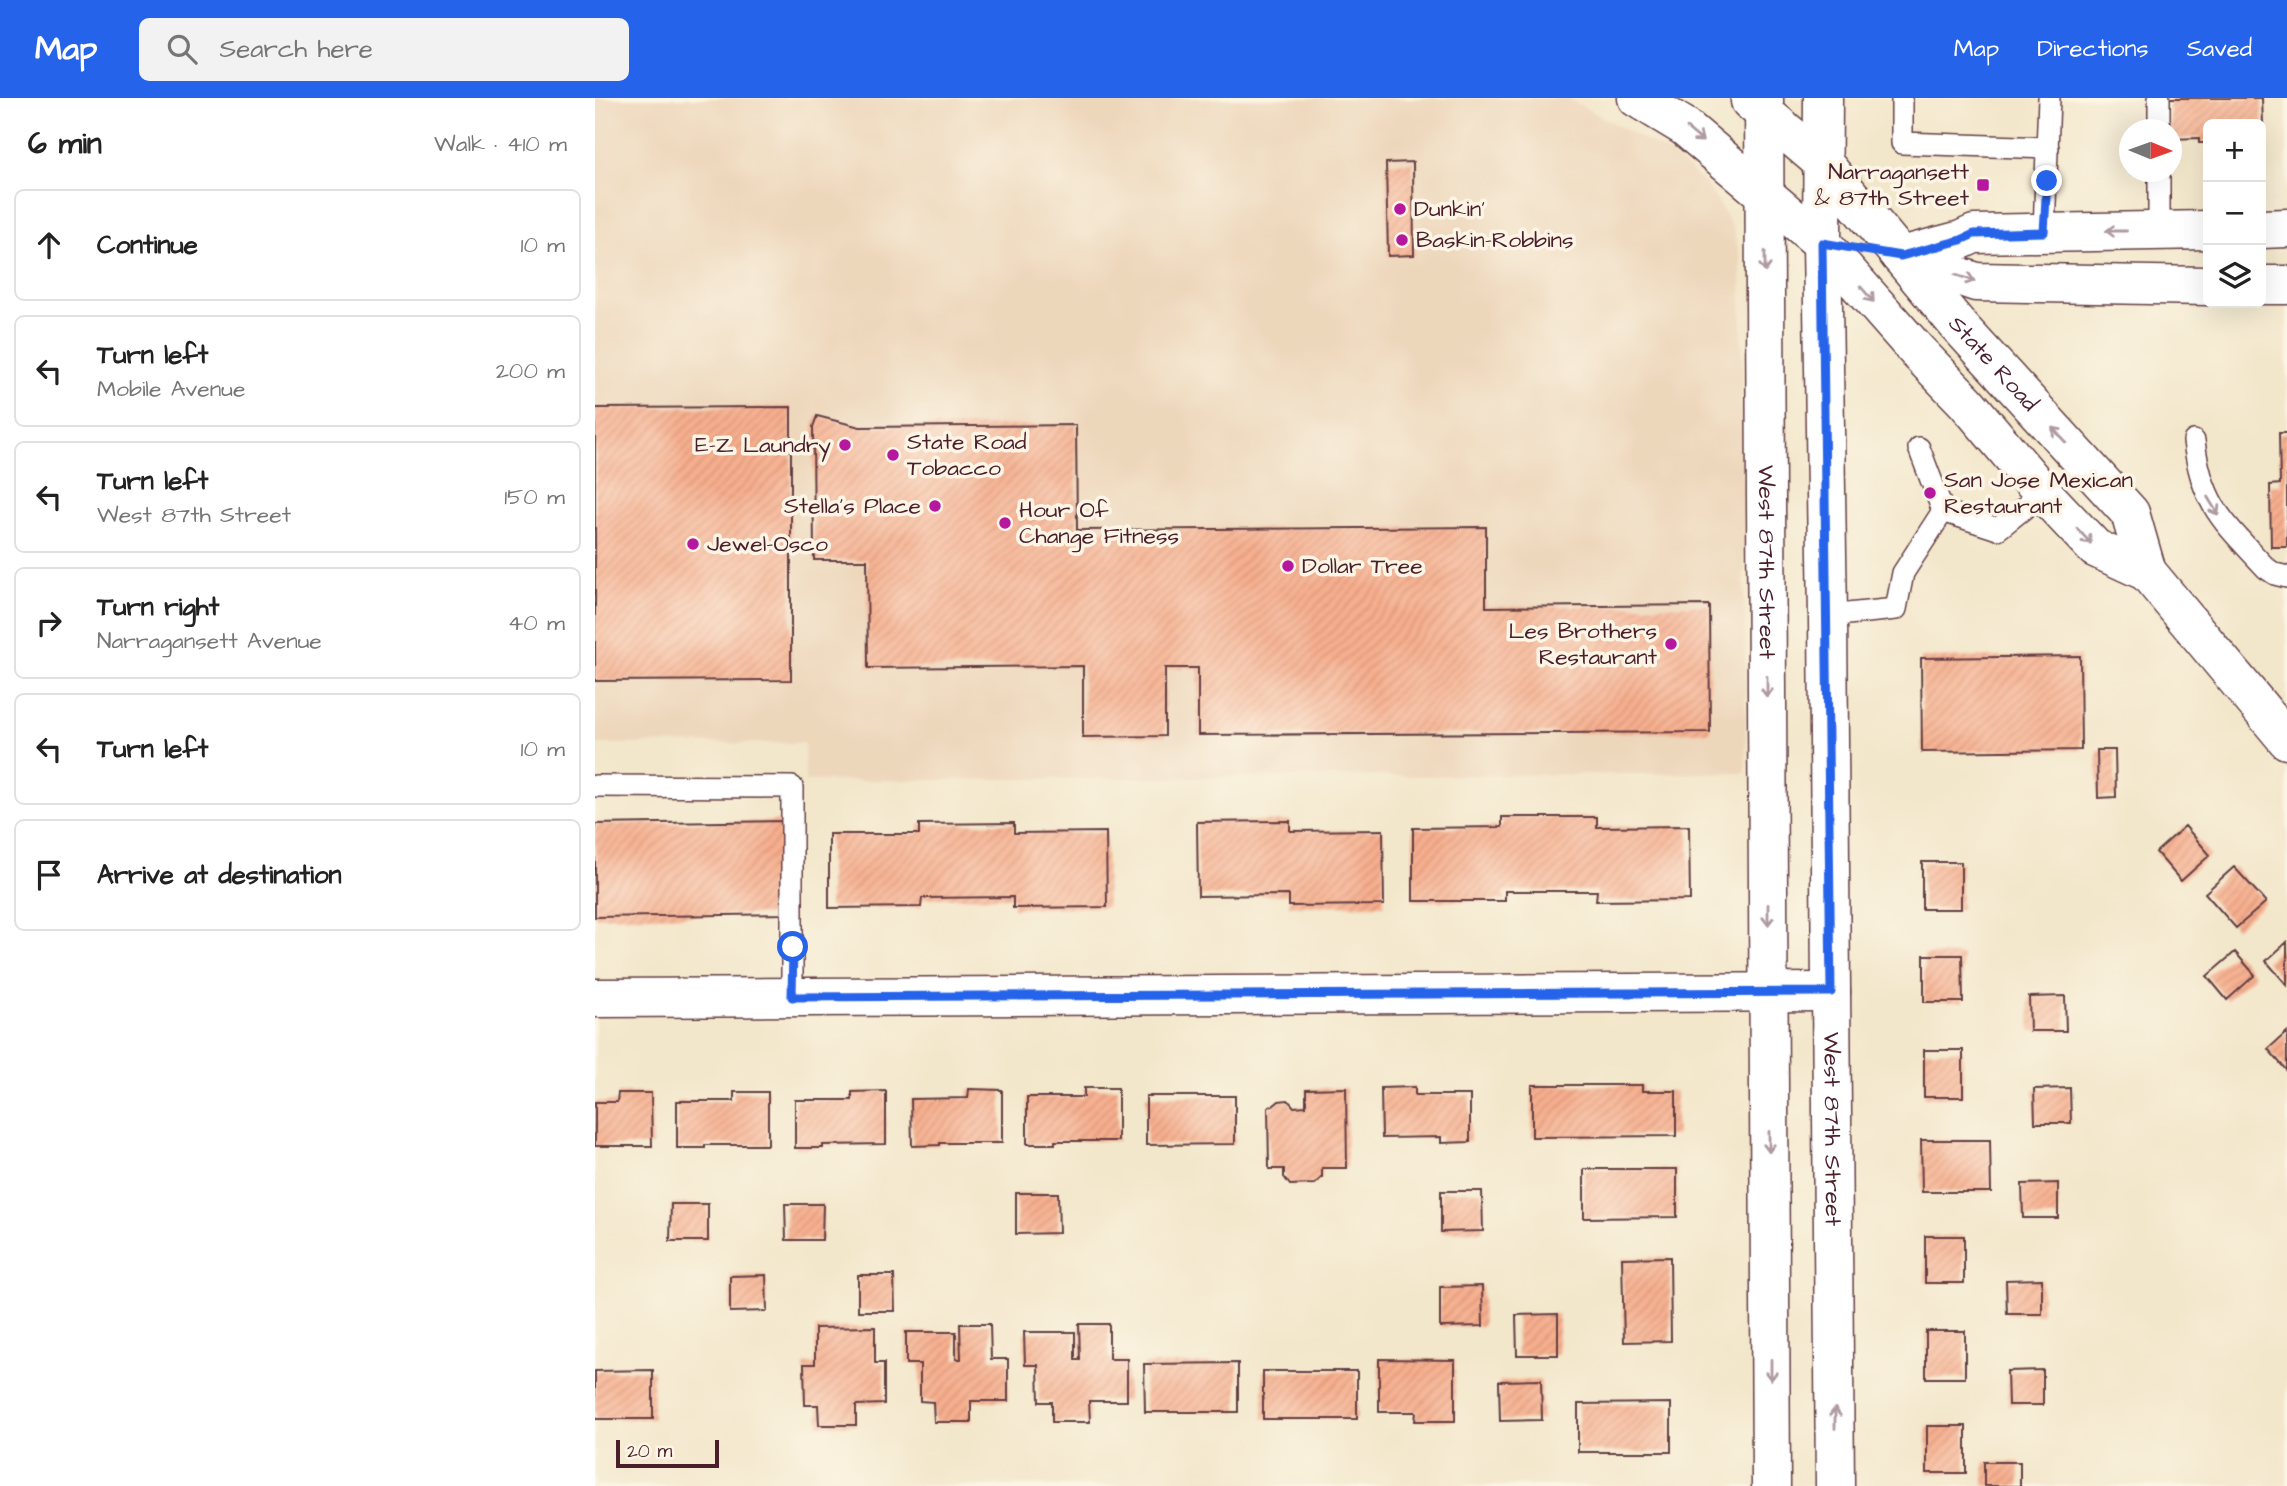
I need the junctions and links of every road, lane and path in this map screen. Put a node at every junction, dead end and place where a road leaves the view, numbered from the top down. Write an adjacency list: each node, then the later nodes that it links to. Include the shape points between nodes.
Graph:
1 (1637, 98): 11 (street, State Road, one-way to 11, via 1685,127)
2 (1823, 98): 9 (street, West 87th Street)
3 (1902, 98): 8 (lane, via 1902,143)
4 (2049, 98): 8 (lane)
5 (2159, 98): 7 (lane)
6 (1758, 102): 9 (street, State Road); 11 (street, West 87th Street)
7 (2159, 119)
8 (2048, 148): 16 (lane)
9 (1822, 162): 17 (street, West 87th Street); 18 (street, State Road)
10 (2159, 182): 15 (lane)
11 (1765, 194): 17 (street, State Road); 31 (street, West 87th Street, one-way to 31)
12 (2287, 228): 13 (street)
13 (2266, 229)
14 (2203, 230): 15 (street)
15 (2159, 231): 16 (street, one-way to 16)
16 (2044, 232): 18 (street, via 1974,234)
17 (1822, 243): 18 (street); 24 (street, State Road, one-way to 24); 28 (street, West 87th Street)
18 (1901, 256): 21 (street, one-way to 21, via 1976,282); 26 (street, State Road, one-way to 18, via 2130,513)
19 (2266, 285): 20 (street)
20 (2287, 285)
21 (2203, 286)
22 (2194, 441): 27 (lane, one-way to 27, via 2203,486 2217,513 2266,568)
23 (1919, 448): 25 (lane)
24 (2043, 493): 25 (lane, via 1998,529); 26 (street, State Road, one-way to 26, via 2095,548)
25 (1943, 511): 28 (lane, via 1903,573 1896,609)
26 (2147, 572): 29 (street, State Road)
27 (2287, 577)
28 (1828, 616): 32 (street, West 87th Street)
29 (2287, 740)
30 (595, 786): 33 (lane, via 792,788)
31 (1769, 992): 32 (street); 33 (street); 35 (street, West 87th Street, one-way to 35)
32 (1831, 992): 36 (street, West 87th Street, one-way to 32)
33 (792, 997): 34 (street)
34 (595, 998)
35 (1771, 1486)
36 (1835, 1486)

